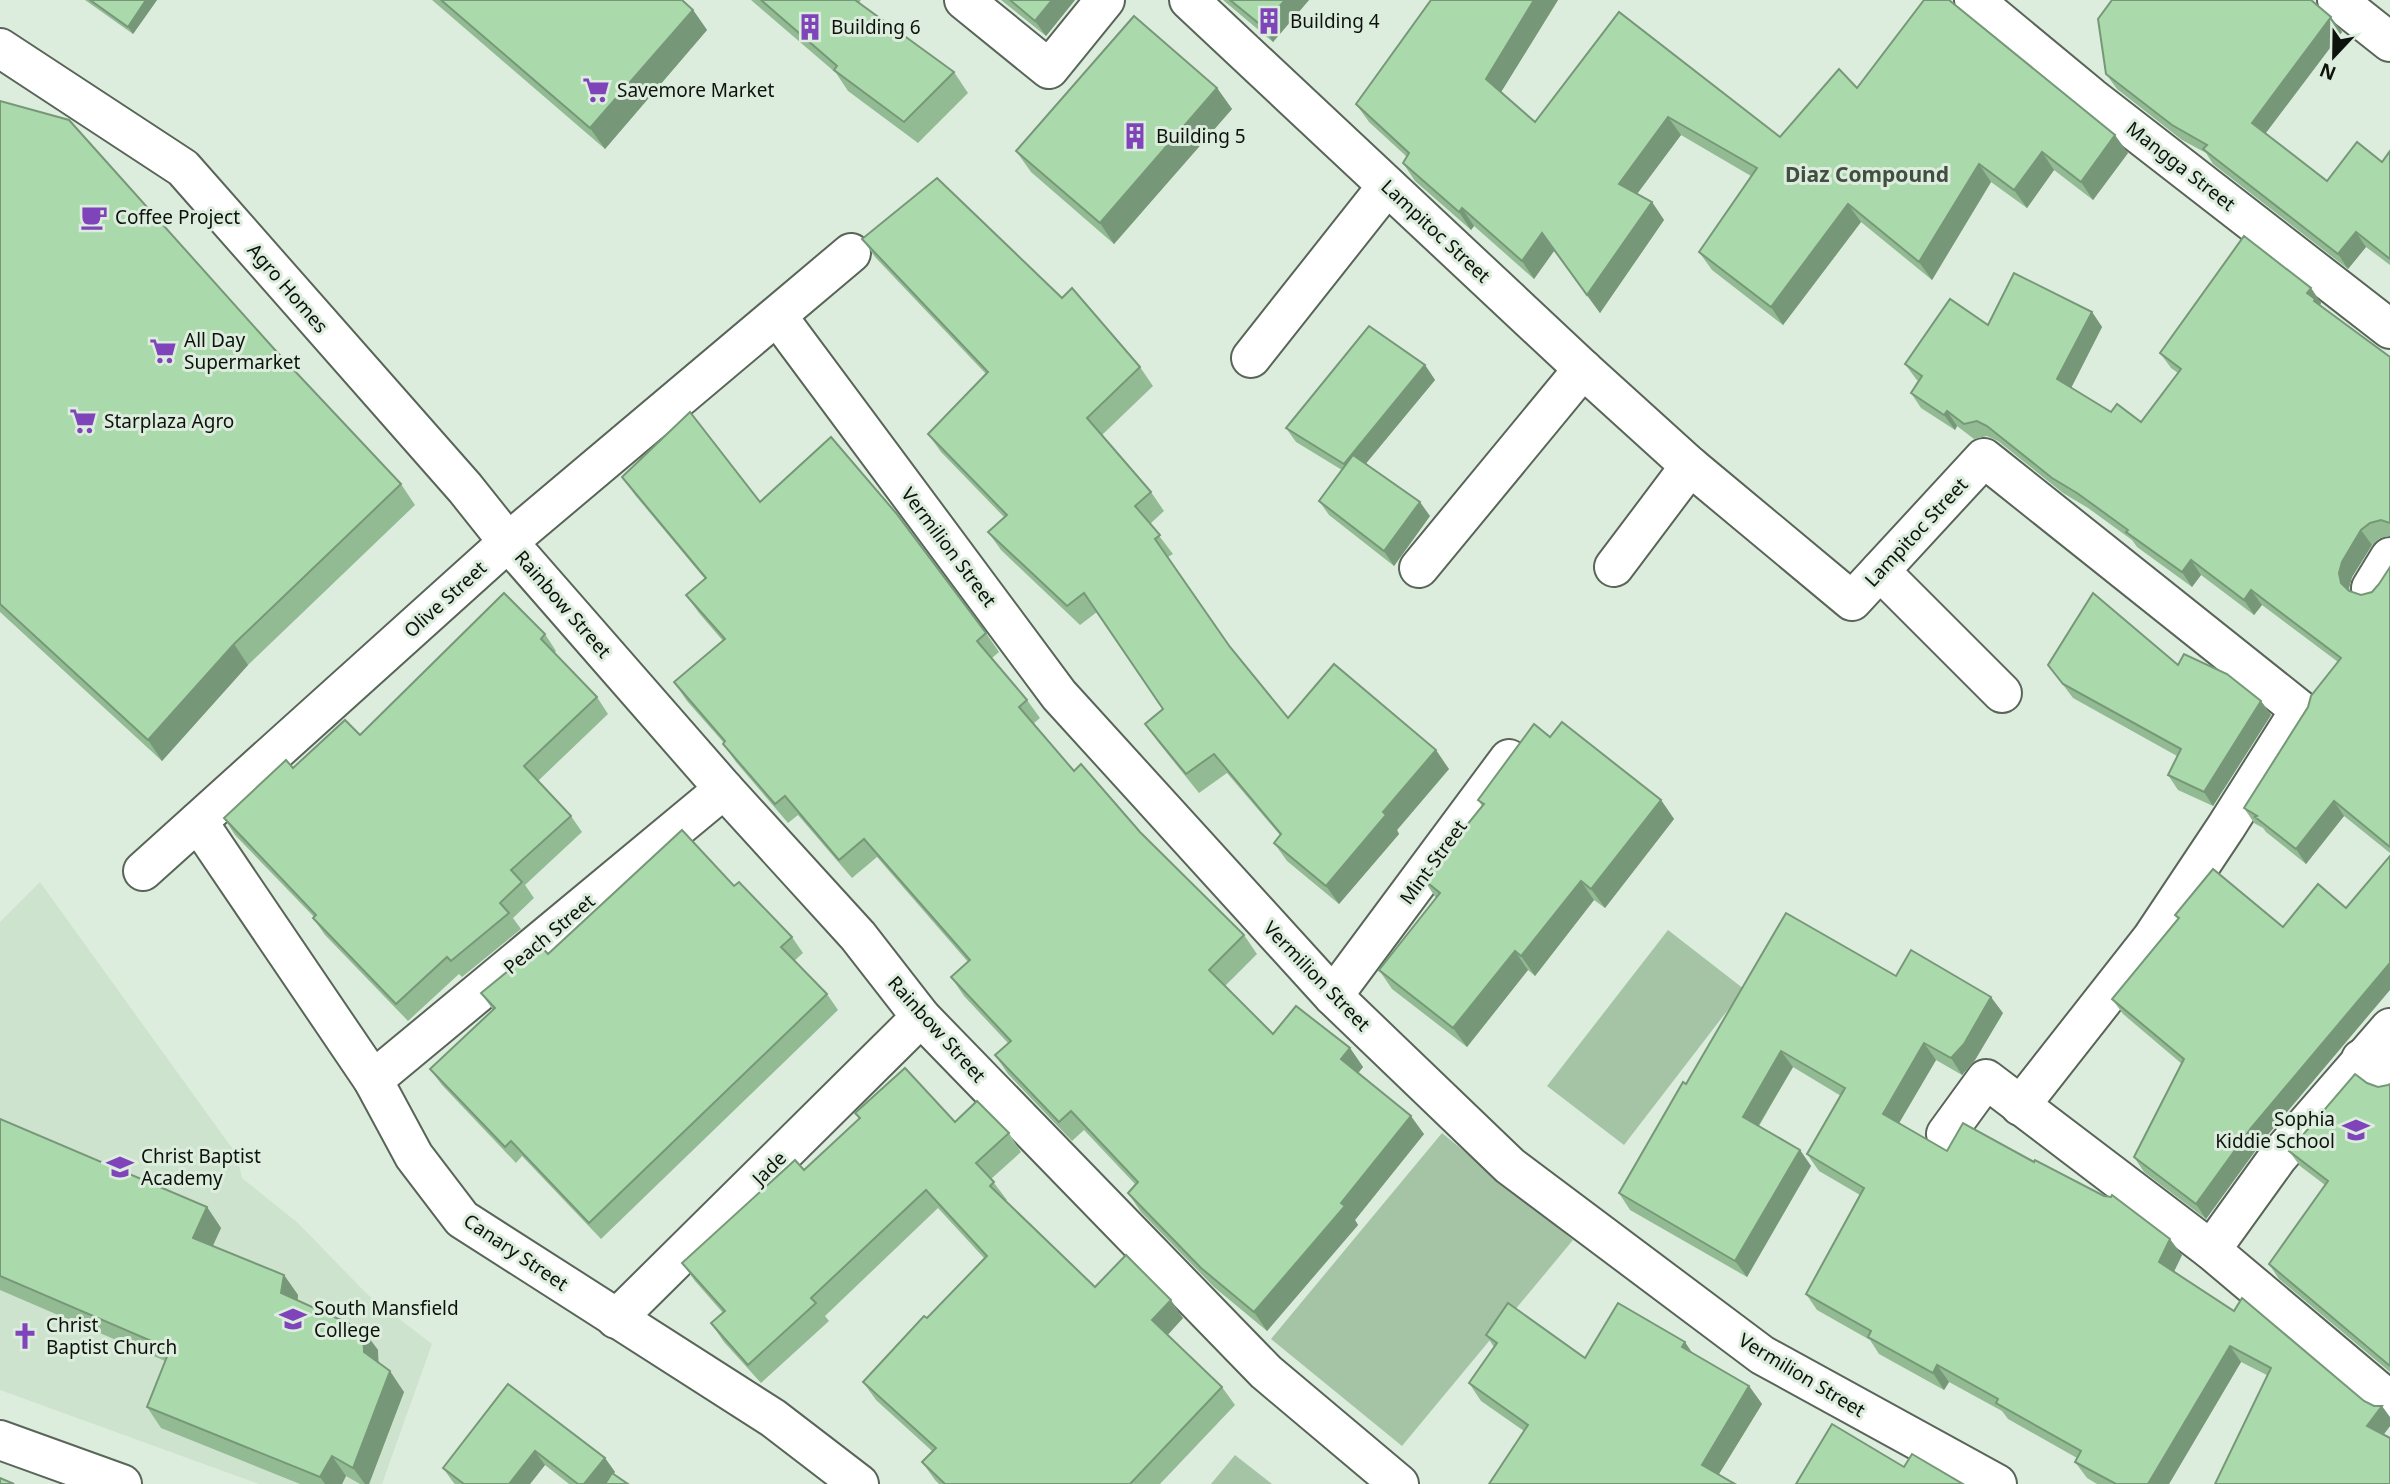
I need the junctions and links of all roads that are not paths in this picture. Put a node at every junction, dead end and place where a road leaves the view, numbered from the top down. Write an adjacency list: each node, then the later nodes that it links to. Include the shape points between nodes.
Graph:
1 (964, 0): 2 (street, via 1049,69)
2 (1105, 0)
3 (1189, 0): 8 (street, Lampitoc Street)
4 (1974, 0): 11 (street, Mangga Street, via 2091,97)
5 (2337, 0): 6 (street)
6 (2390, 41)
7 (0, 48): 15 (street, Agro Homes, via 183,168)
8 (1387, 186): 12 (street); 13 (street, Lampitoc Street)
9 (851, 253): 10 (street, Olive Street)
10 (778, 317): 15 (street, Olive Street); 24 (street, Vermilion Street, via 1059,695)
11 (2390, 329)
12 (1251, 358)
13 (1583, 369): 14 (street, Lampitoc Street); 17 (street)
14 (1690, 466): 16 (street); 18 (street, Lampitoc Street, via 1852,601)
15 (508, 542): 21 (street, Rainbow Street); 22 (street, Olive Street)
16 (1615, 567)
17 (1419, 568)
18 (1880, 571): 19 (street); 29 (street, Lampitoc Street, via 1984,458 2300,710 2152,938)
19 (2002, 693)
20 (1532, 727): 24 (street, Mint Street)
21 (724, 789): 25 (street, Rainbow Street, via 858,936); 28 (street, Peach Street)
22 (198, 822): 23 (street, Olive Street); 28 (street, Canary Street)
23 (143, 871)
24 (1333, 996): 38 (street, Vermilion Street, via 1510,1166 1762,1356)
25 (921, 1017): 32 (street, Jade); 37 (street, Rainbow Street, via 1266,1372)
26 (2390, 1028): 27 (street)
27 (2376, 1069): 31 (street, via 2278,1157)
28 (373, 1080): 32 (street, Canary Street, via 414,1156 463,1219)
29 (2020, 1106): 30 (street, via 1986,1079); 31 (street)
30 (1946, 1134)
31 (2211, 1251): 33 (street)
32 (616, 1319): 36 (street, Canary Street, via 773,1418)
33 (2390, 1401)
34 (0, 1440): 35 (street)
35 (122, 1484)
36 (859, 1484)
37 (1399, 1484)
38 (1997, 1484)

